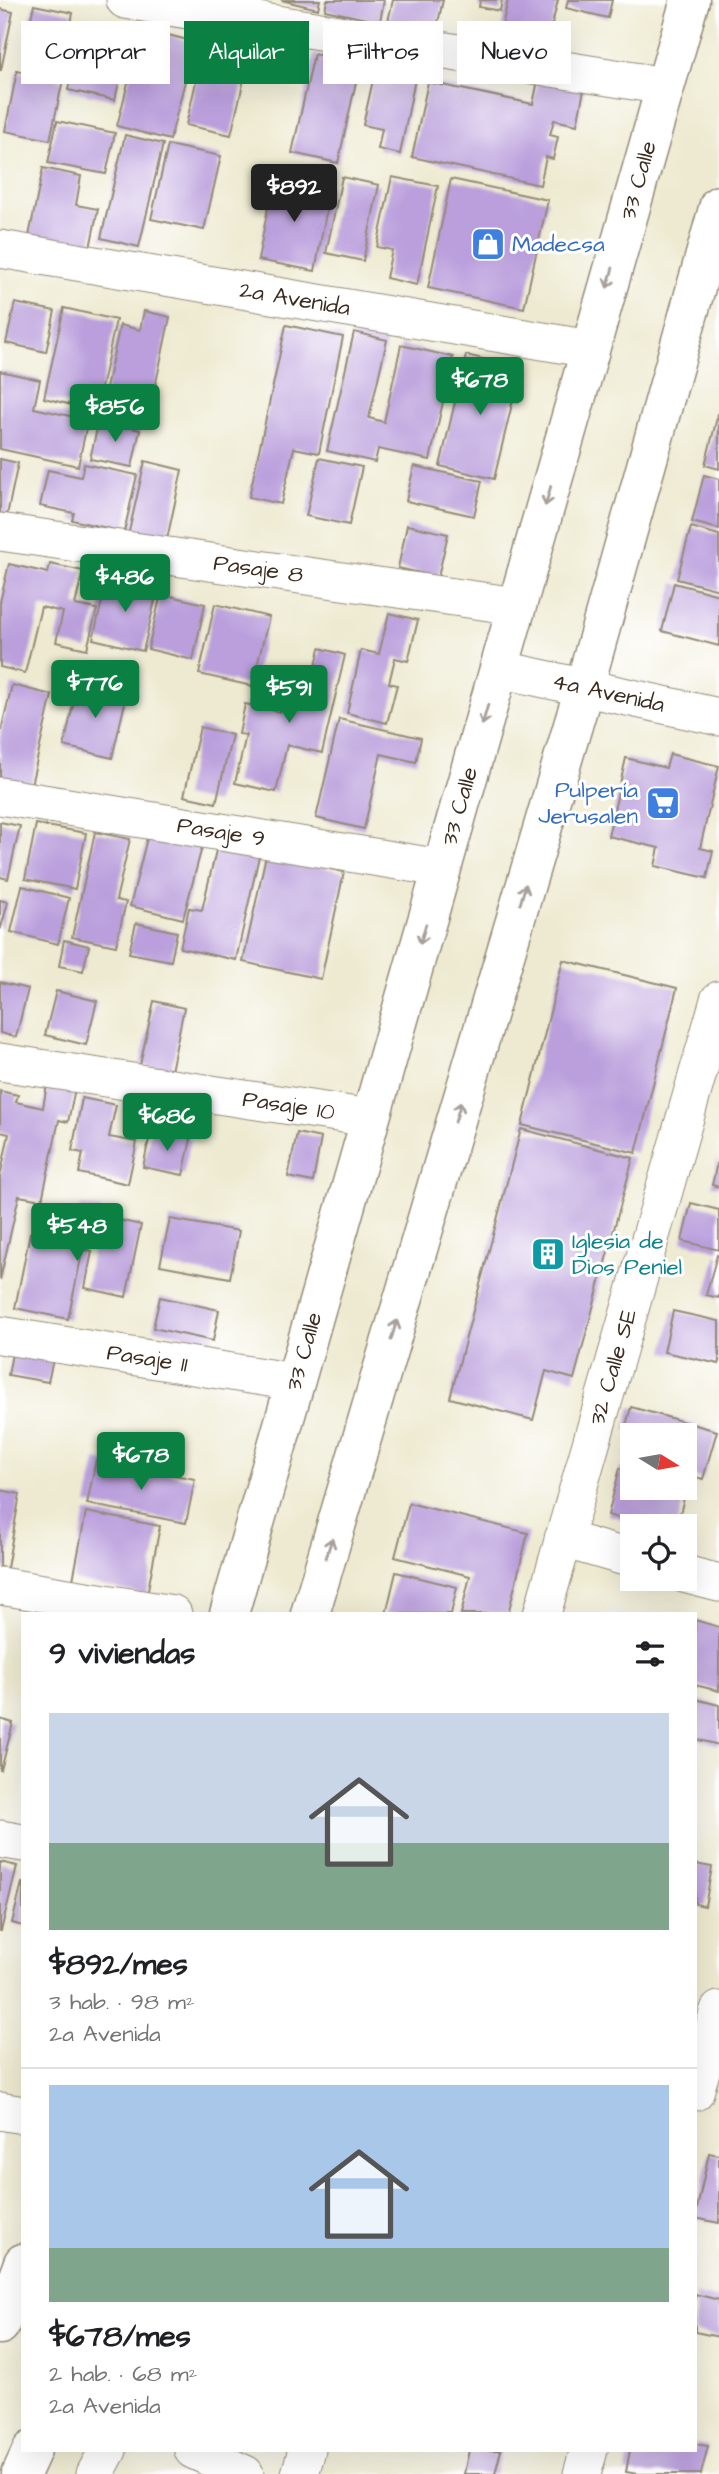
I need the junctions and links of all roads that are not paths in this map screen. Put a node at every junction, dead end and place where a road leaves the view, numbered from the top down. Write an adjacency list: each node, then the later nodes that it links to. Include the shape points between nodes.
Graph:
1 (125, 0): 3 (street)
2 (690, 0): 3 (main road, 33 Calle)
3 (665, 86): 6 (main road, 33 Calle, one-way to 6)
4 (719, 205): 10 (main road)
5 (0, 249): 6 (street, 2a Avenida)
6 (590, 349): 8 (main road, 33 Calle, one-way to 8)
7 (0, 532): 8 (street, Pasaje 8)
8 (517, 606): 9 (main road, 33 Calle)
9 (499, 669): 10 (street, 4a Avenida); 13 (main road, 33 Calle, one-way to 13)
10 (584, 688): 11 (street, 4a Avenida); 26 (main road, one-way to 10)
11 (719, 717)
12 (0, 796): 13 (street, Pasaje 9)
13 (441, 868): 16 (main road, 33 Calle, one-way to 16)
14 (719, 1000): 19 (street, 32 Calle SE)
15 (0, 1062): 16 (street, Pasaje 10)
16 (370, 1118): 18 (main road, 33 Calle)
17 (0, 1335): 18 (street, Pasaje 11)
18 (294, 1382): 25 (main road, 33 Calle)
19 (563, 1539): 20 (street); 27 (street, 32 Calle SE)
20 (620, 1556)
21 (697, 1577): 22 (street)
22 (719, 1583)
23 (0, 1586): 24 (street)
24 (161, 1612)
25 (230, 1612)
26 (311, 1612)
27 (543, 1612)
28 (0, 1839): 29 (street)
29 (21, 1843)
30 (719, 2010): 31 (street)
31 (697, 2085)
32 (0, 2111): 33 (street)
33 (21, 2115)
34 (21, 2268): 35 (main road)
35 (0, 2325)
36 (31, 2452): 41 (main road)
37 (107, 2452): 42 (street)
38 (196, 2452): 43 (street)
39 (306, 2452): 44 (street)
40 (588, 2452): 45 (street)
41 (21, 2474)
42 (95, 2474)
43 (245, 2474)
44 (300, 2474)
45 (582, 2474)

